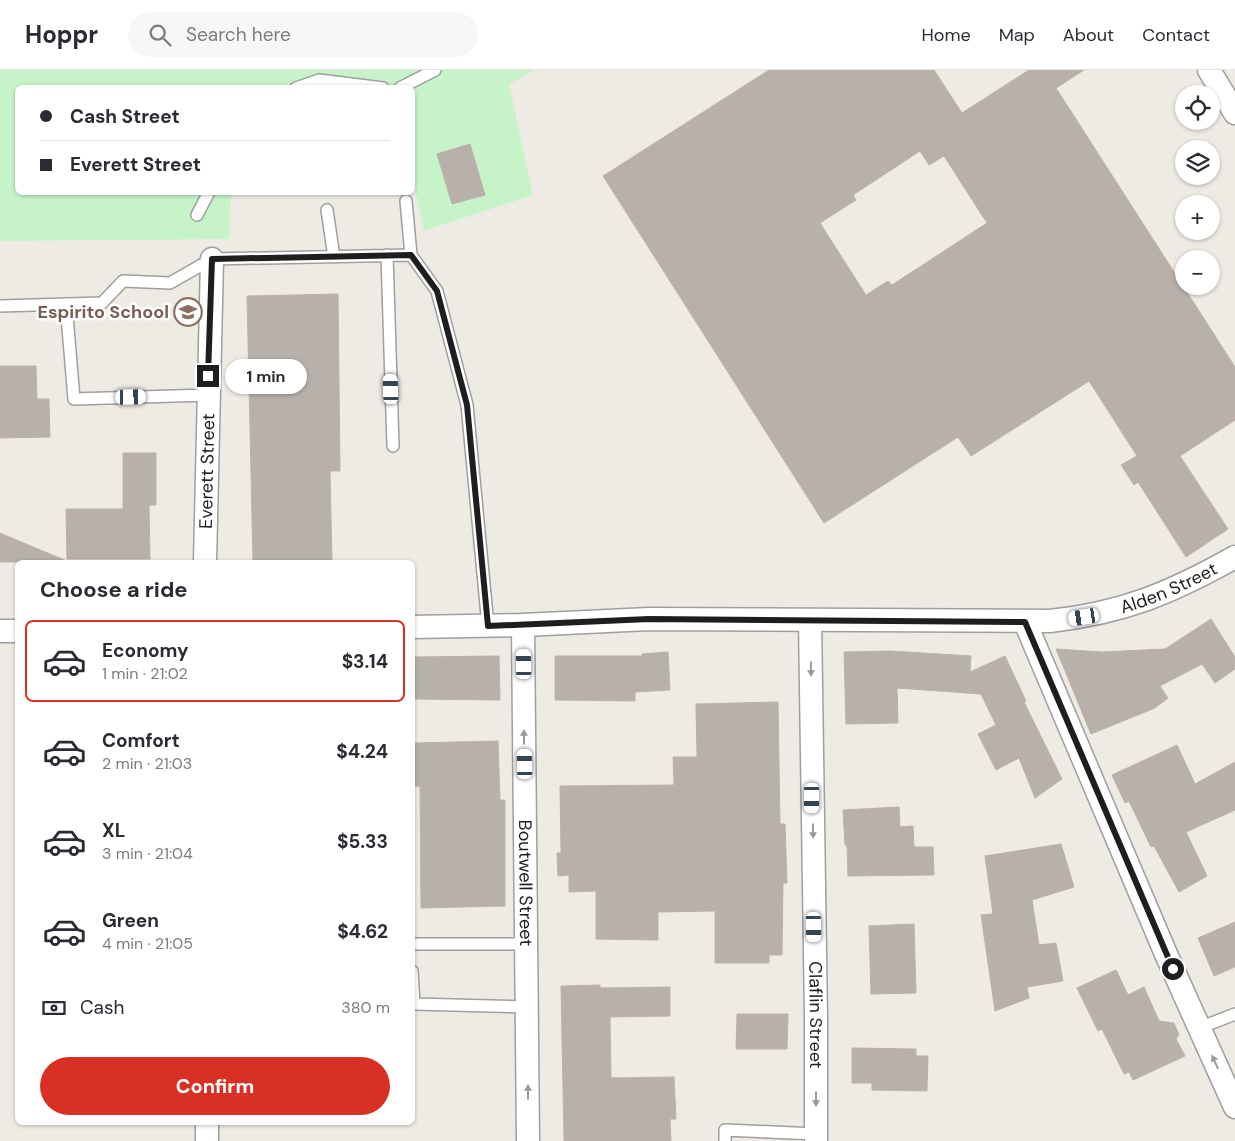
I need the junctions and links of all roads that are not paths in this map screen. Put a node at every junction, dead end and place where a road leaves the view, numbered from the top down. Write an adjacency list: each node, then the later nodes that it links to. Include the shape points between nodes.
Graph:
1 (435, 70): 5 (lane)
2 (1209, 70): 6 (street)
3 (305, 85): 4 (lane, via 319,80)
4 (359, 85)
5 (406, 85)
6 (1235, 113)
7 (207, 195): 10 (lane)
8 (406, 201): 11 (lane)
9 (328, 210): 13 (lane)
10 (197, 215)
11 (411, 255): 12 (lane); 24 (lane, via 437,291 467,405)
12 (387, 256): 13 (lane); 18 (lane)
13 (334, 257): 14 (lane)
14 (212, 259): 15 (lane, via 170,283 123,281 102,303); 17 (street, Everett Street)
15 (66, 304): 16 (lane); 17 (lane, via 74,399)
16 (0, 306)
17 (208, 395): 20 (street, Everett Street)
18 (393, 446)
19 (1235, 557): 22 (street, Alden Street, via 1191,581 1136,604 1088,616)
20 (204, 560)
21 (810, 620): 22 (street, Alden Street); 23 (street, Alden Street, via 649,619); 36 (street, Claflin Street, one-way to 36)
22 (1025, 622): 33 (street)
23 (523, 625): 24 (street, Alden Street); 29 (street, Boutwell Street, one-way to 23)
24 (488, 626): 25 (street, Alden Street)
25 (415, 627)
26 (0, 631): 27 (street)
27 (15, 631)
28 (415, 944): 29 (lane)
29 (527, 944): 31 (street, Boutwell Street)
30 (415, 1004): 31 (lane)
31 (527, 1007): 38 (street, Boutwell Street, one-way to 31)
32 (1235, 1014): 33 (lane)
33 (1199, 1028): 34 (street, one-way to 33)
34 (1235, 1106)
35 (207, 1125): 37 (street)
36 (816, 1137): 39 (lane, via 725,1130)
37 (208, 1141)
38 (528, 1141)
39 (724, 1141)

